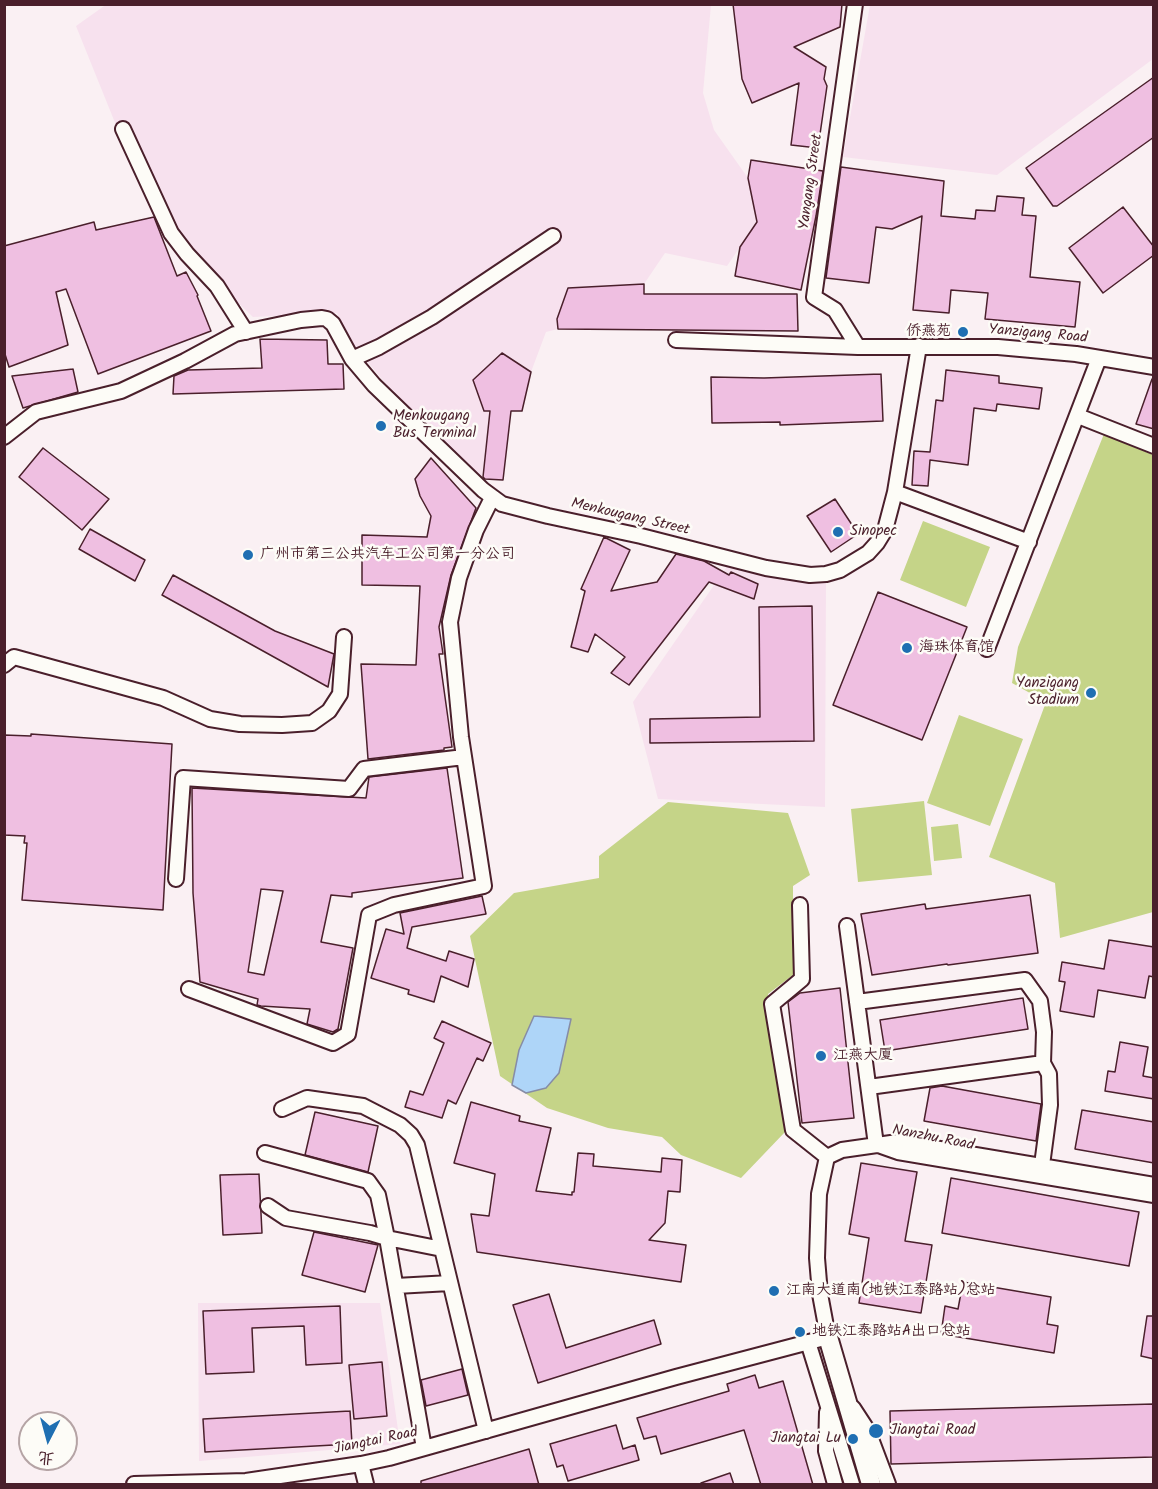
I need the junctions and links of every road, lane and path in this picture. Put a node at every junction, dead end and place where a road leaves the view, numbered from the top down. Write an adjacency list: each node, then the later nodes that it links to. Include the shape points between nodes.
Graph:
1 (855, 4): 7 (street, Yangang Street, via 814,297 835,310)
2 (123, 129): 4 (street, via 171,233 217,286)
3 (553, 236): 9 (street, via 432,317)
4 (246, 332): 9 (street, Menkougang Street, via 314,317 327,319); 12 (street, via 121,391 36,412)
5 (676, 340): 7 (street, Yanzigang Road)
6 (919, 346): 7 (street, Yanzigang Road); 8 (street, Yanzigang Road, via 998,347); 14 (street, Menkougang Street)
7 (858, 347)
8 (1099, 358): 10 (street, Yanzigang Road); 11 (street)
9 (351, 359): 15 (street, Menkougang Street)
10 (1154, 367)
11 (1078, 416): 13 (street); 16 (street)
12 (4, 437)
13 (1154, 447)
14 (895, 492): 15 (street, Menkougang Street, via 885,530 868,553 840,570 810,575 520,510); 16 (street)
15 (492, 498): 20 (street, via 459,578 450,622)
16 (1029, 542): 18 (street)
17 (344, 637): 19 (street, via 340,694 329,711 312,723 240,724 210,719 163,698 14,657)
18 (987, 649)
19 (4, 665)
20 (464, 756): 21 (street, via 364,769 349,789 183,778); 24 (street, via 484,885 394,905 369,915 348,1034 333,1043)
21 (176, 879)
22 (800, 905): 31 (street, via 802,979 772,1004 793,1130)
23 (847, 927): 25 (street)
24 (189, 989)
25 (857, 1002): 26 (street, via 1025,980 1040,1001); 27 (street)
26 (1043, 1062): 27 (street); 32 (street, via 1049,1074 1050,1105)
27 (869, 1087): 29 (street)
28 (282, 1108): 37 (street, via 307,1098 363,1106 400,1125 417,1145)
29 (876, 1145): 31 (street, via 842,1150); 32 (street, Nanzhu Road, via 898,1142); 34 (street, Nanzhu Road)
30 (265, 1153): 36 (street, via 368,1181 378,1195)
31 (827, 1157): 40 (street, via 819,1194 817,1258)
32 (1042, 1165): 33 (street, Nanzhu Road)
33 (1154, 1185)
34 (1154, 1195)
35 (268, 1206): 36 (street, via 286,1218)
36 (387, 1238): 37 (street); 39 (street)
37 (442, 1249): 38 (street)
38 (450, 1283): 39 (street); 44 (street)
39 (396, 1286): 45 (street)
40 (828, 1337): 41 (street, Jiangtai Road); 42 (main road)
41 (808, 1342): 43 (street); 44 (street, Jiangtai Road)
42 (846, 1398): 52 (main road); 53 (street, via 868,1431)
43 (827, 1401): 50 (street, via 826,1451); 51 (street)
44 (486, 1431): 45 (street, Jiangtai Road)
45 (424, 1448): 46 (street, Jiangtai Road)
46 (361, 1464): 47 (street, Jiangtai Road, via 246,1481); 49 (street)
47 (191, 1484): 48 (street, Jiangtai Road)
48 (134, 1485)
49 (366, 1485)
50 (835, 1485)
51 (852, 1485)
52 (871, 1485)
53 (888, 1485)

